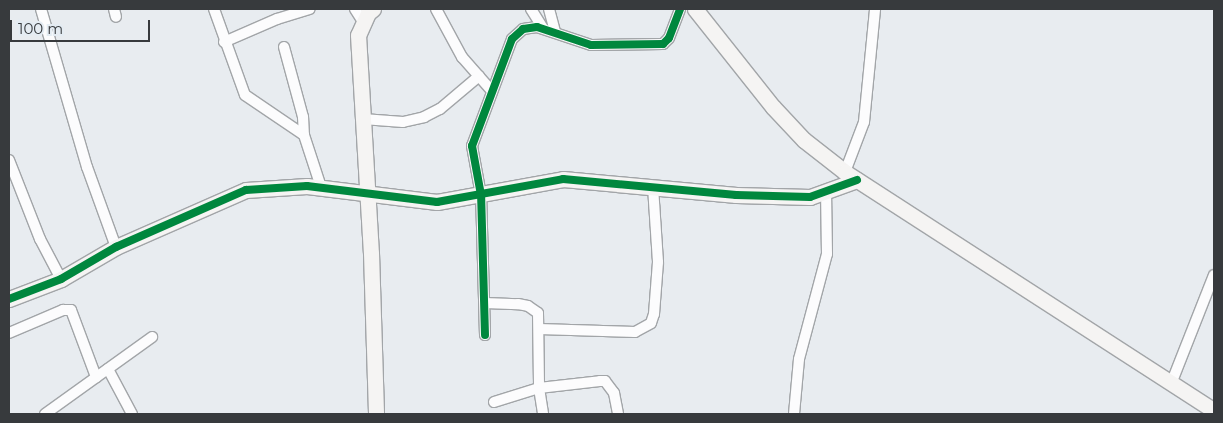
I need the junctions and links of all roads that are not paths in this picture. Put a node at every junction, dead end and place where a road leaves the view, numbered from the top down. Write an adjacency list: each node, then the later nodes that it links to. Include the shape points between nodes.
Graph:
1 (41, 9): 28 (street, via 86,168)
2 (214, 9): 15 (street)
3 (309, 9): 15 (street)
4 (355, 9): 12 (street)
5 (373, 9): 12 (street)
6 (436, 9): 17 (street, via 462,57)
7 (549, 9): 14 (street)
8 (680, 9): 14 (street, via 670,38 663,44 591,45)
9 (695, 9): 22 (street, via 773,108 804,140)
10 (875, 9): 22 (street, via 864,122)
11 (533, 10): 13 (street)
12 (363, 22): 19 (street, via 358,35)
13 (543, 28): 14 (street); 18 (street, via 528,28 517,33)
14 (555, 32)
15 (224, 42): 20 (street, via 245,95)
16 (284, 47): 20 (street, via 303,117)
17 (479, 76): 18 (street); 19 (street, via 440,109 424,117 403,122)
18 (491, 90): 27 (street, via 472,146)
19 (363, 119): 25 (street)
20 (304, 135): 24 (street)
21 (9, 160): 30 (street, via 40,239)
22 (851, 176): 26 (street); 39 (street)
23 (653, 186): 26 (street, via 736,195 810,196); 27 (street, via 563,179); 33 (street, via 658,262 651,323 635,332)
24 (321, 188): 25 (street); 28 (street, via 246,190)
25 (367, 191): 27 (street, via 418,202); 45 (street)
26 (826, 191): 48 (street, via 827,254 799,359)
27 (481, 195): 32 (street)
28 (116, 247): 30 (street)
29 (1214, 275): 39 (street)
30 (61, 279): 31 (street)
31 (9, 300)
32 (485, 303): 33 (street, via 528,306 538,313); 35 (street)
33 (539, 329): 40 (street)
34 (9, 333): 38 (street, via 63,310 71,310)
35 (485, 335)
36 (152, 337): 37 (street)
37 (108, 368): 38 (street); 44 (street)
38 (96, 377): 43 (street)
39 (1171, 384): 42 (street)
40 (539, 388): 41 (street); 46 (street); 47 (street, via 605,381 614,393)
41 (494, 402)
42 (1214, 412)
43 (45, 414)
44 (132, 414)
45 (376, 414)
46 (543, 414)
47 (618, 414)
48 (794, 414)

